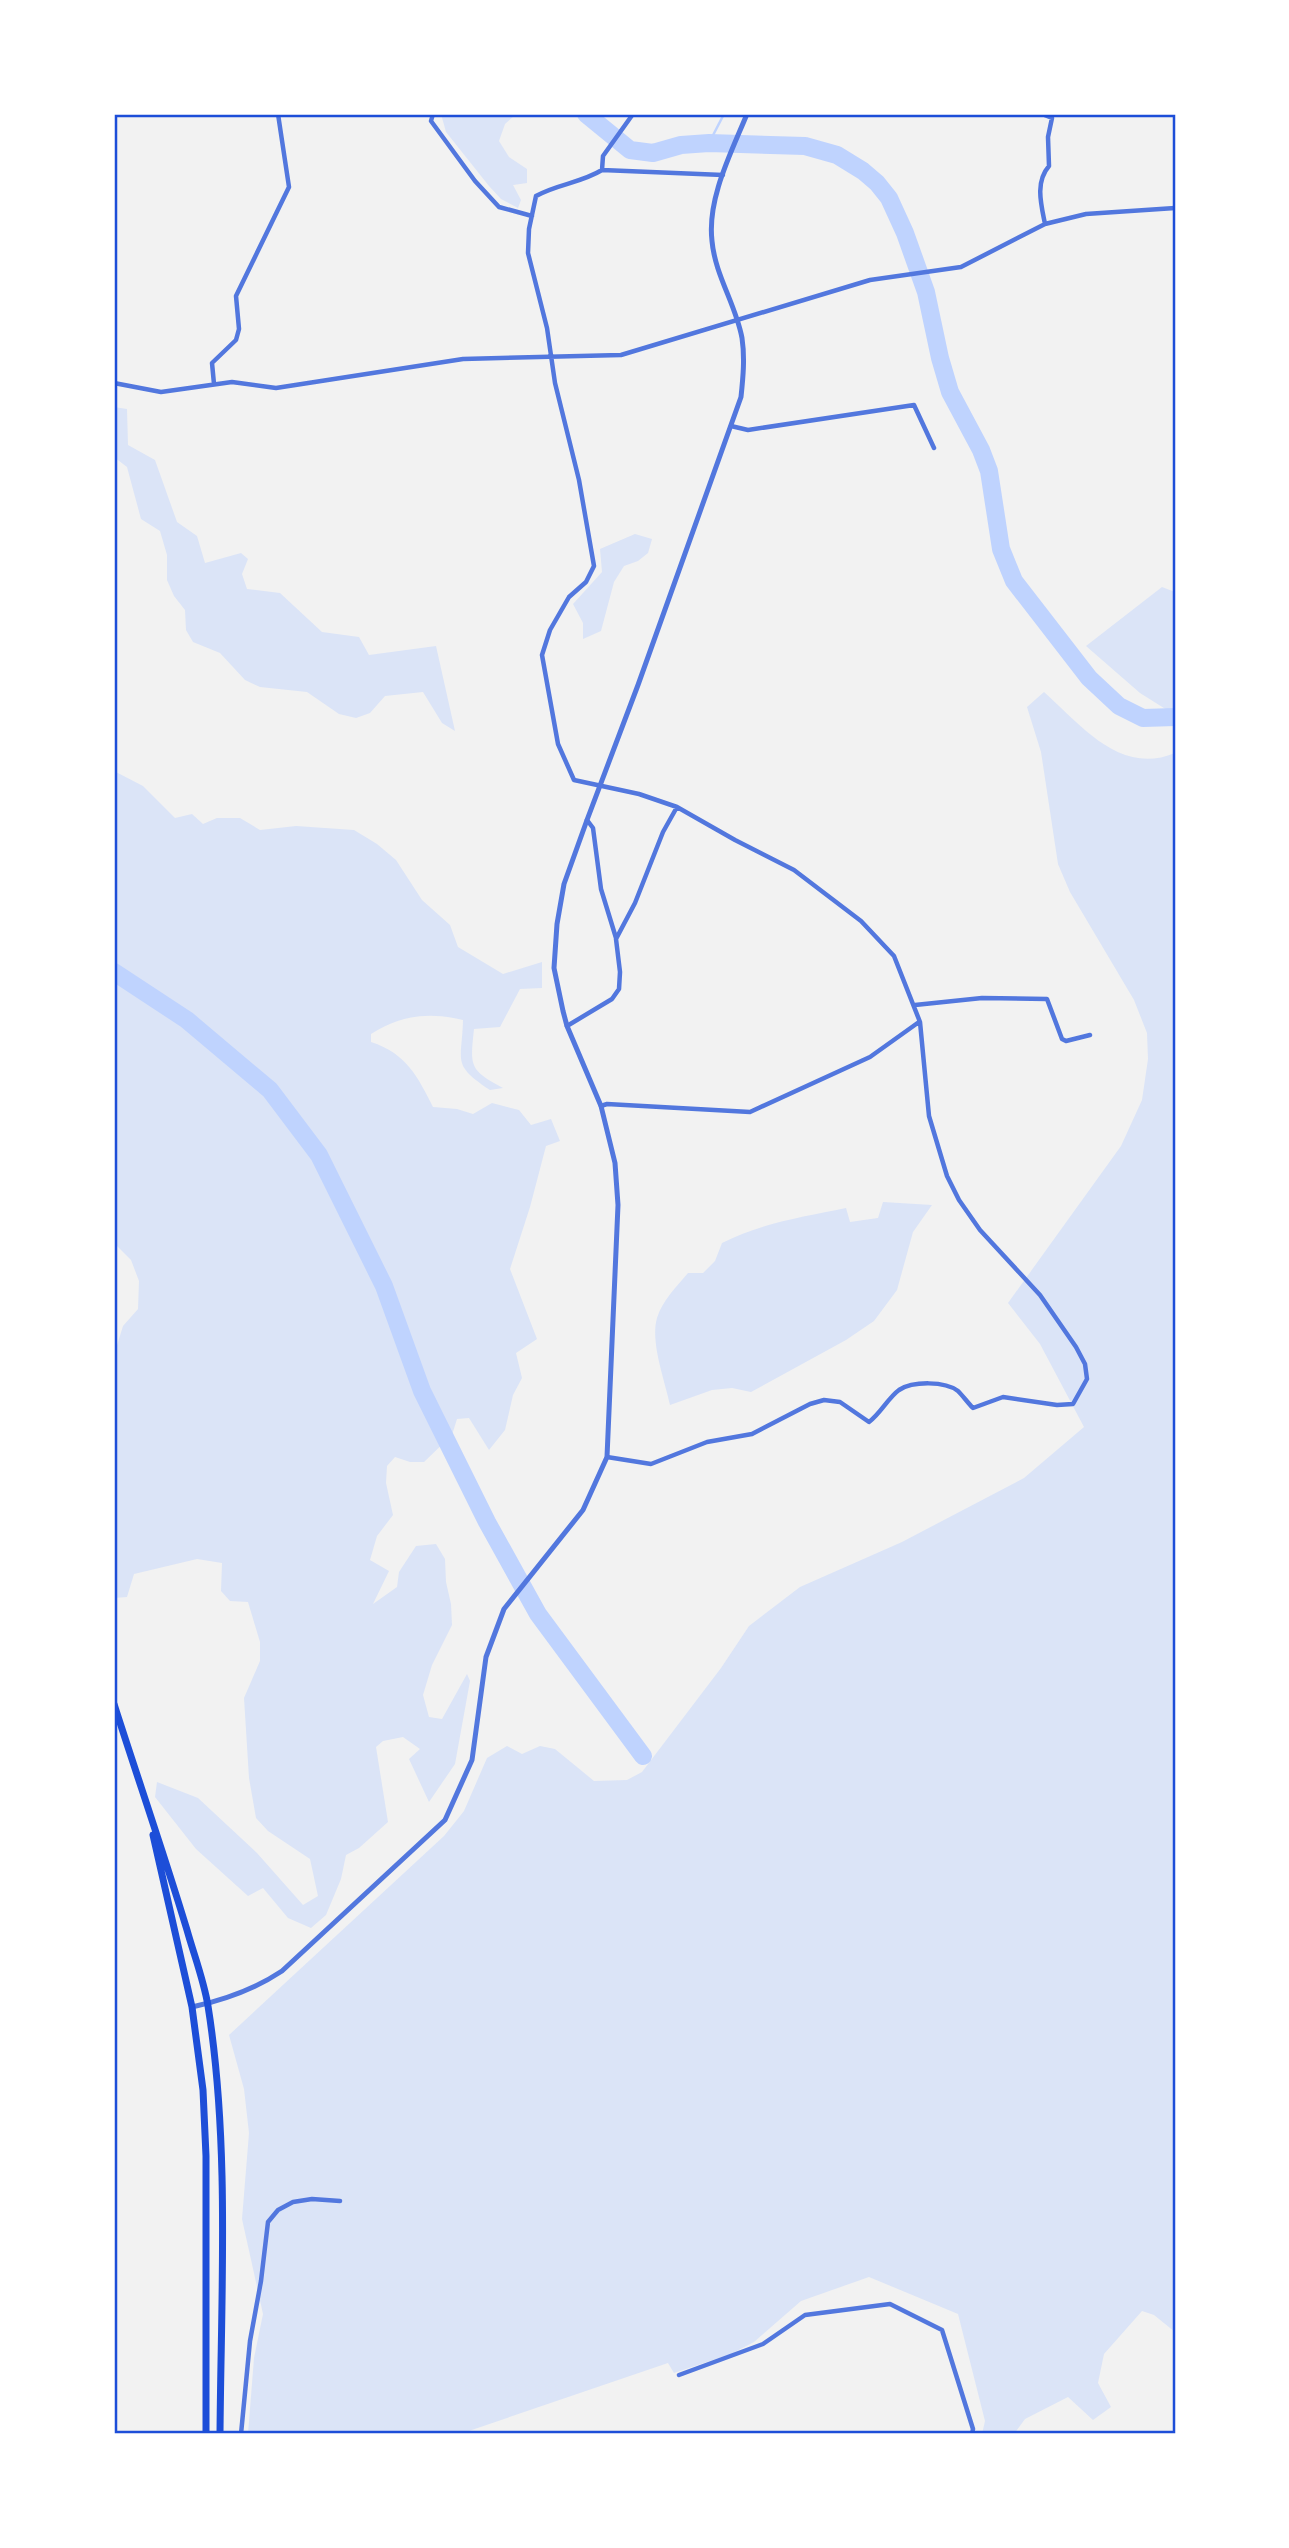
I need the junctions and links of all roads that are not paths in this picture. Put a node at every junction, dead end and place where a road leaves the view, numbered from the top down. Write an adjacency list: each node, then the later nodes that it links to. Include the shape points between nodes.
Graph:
1 (278, 114): 14 (street, via 289,187 236,296 239,330 236,340 212,363)
2 (433, 114): 9 (street, via 431,121 499,207)
3 (1042, 114): 10 (street, via 1052,118 1049,166 1041,184)
4 (631, 115): 6 (street, via 603,156)
5 (746, 115): 7 (street)
6 (602, 170): 7 (street); 9 (street, via 536,196)
7 (724, 173): 11 (street, via 712,211 712,242)
8 (1175, 208): 10 (street, via 1086,215)
9 (532, 216): 12 (street, via 528,253)
10 (1045, 224): 11 (street, via 961,267 859,284)
11 (736, 320): 12 (street, via 621,355); 15 (street, via 744,365 741,397)
12 (550, 357): 14 (street, via 463,359 276,388); 17 (street, via 594,566 556,619 542,655 558,744 574,780)
13 (114, 383): 14 (street, via 161,392)
14 (214, 384)
15 (731, 426): 16 (street, via 748,430 914,405); 17 (street)
16 (934, 448)
17 (599, 785): 18 (street); 19 (street)
18 (677, 807): 20 (street); 21 (street, via 794,870 861,921 894,956)
19 (587, 820): 20 (street, via 593,828 601,889); 23 (street, via 564,884 557,924 554,968)
20 (616, 939): 23 (street, via 619,989 612,999)
21 (914, 1005): 22 (street); 24 (street, via 982,998 1048,999 1062,1039)
22 (920, 1022): 25 (street, via 870,1057 750,1112); 26 (street, via 929,1116 947,1176 980,1230 1040,1295 1076,1347 1087,1379 1073,1405 1003,1397 973,1408 947,1386 907,1386 869,1422 840,1402 824,1400 752,1434 707,1442 651,1464)
23 (567, 1026): 25 (street)
24 (1090, 1035)
25 (601, 1106): 26 (street, via 615,1163 618,1205)
26 (607, 1457): 29 (street, via 583,1510 504,1609 486,1657 472,1760 445,1820 282,1970 265,1982)
27 (114, 1704): 28 (main road)
28 (145, 1802): 29 (main road, via 164,1851); 30 (main road)
29 (208, 2004): 30 (street); 34 (main road, via 219,2090)
30 (192, 2007): 33 (main road, via 205,2130)
31 (340, 2201): 35 (street, via 293,2202 268,2222)
32 (679, 2375): 36 (street, via 763,2344 805,2315 890,2304 943,2330)
33 (206, 2434)
34 (220, 2434)
35 (241, 2434)
36 (972, 2434)

